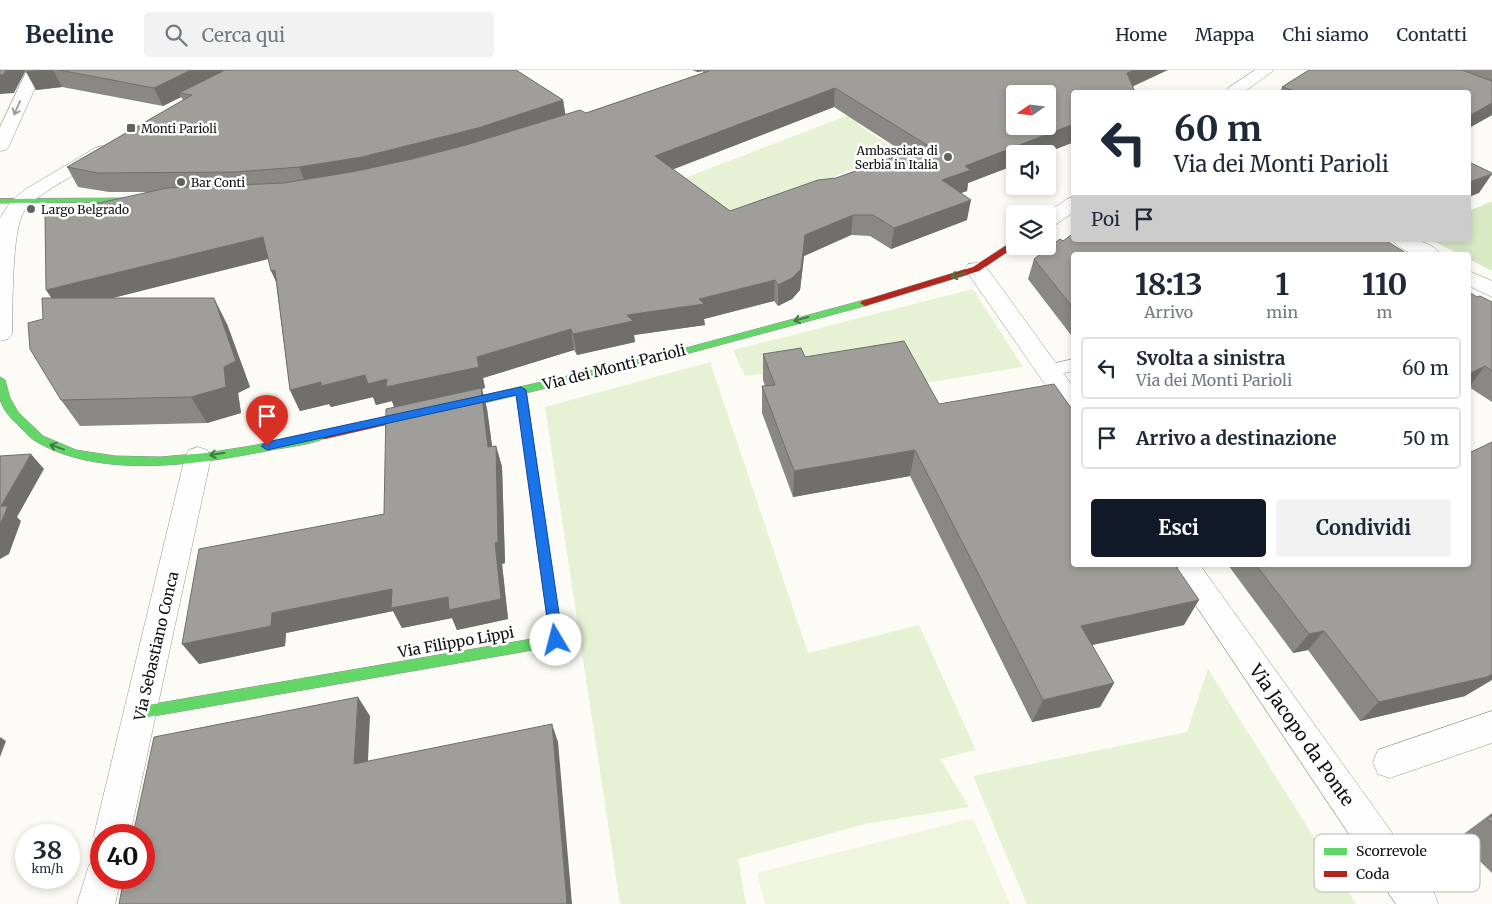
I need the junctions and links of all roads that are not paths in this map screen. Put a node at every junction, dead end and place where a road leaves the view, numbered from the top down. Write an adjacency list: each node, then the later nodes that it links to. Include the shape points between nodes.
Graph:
1 (34, 70): 5 (street, one-way to 5)
2 (1266, 70): 3 (street)
3 (1237, 90)
4 (118, 142): 8 (street)
5 (0, 146)
6 (157, 200): 8 (street)
7 (0, 201): 8 (street)
8 (22, 201): 15 (street, via 7,222)
9 (1071, 205): 10 (street)
10 (1056, 215)
11 (1407, 242): 13 (street)
12 (1006, 249): 14 (street, Via dei Monti Parioli)
13 (1425, 252)
14 (976, 269): 17 (street); 19 (street, Via dei Monti Parioli, one-way to 19, via 661,356)
15 (0, 334)
16 (1071, 366): 17 (lane)
17 (1048, 370): 20 (street)
18 (0, 380): 21 (street, Via dei Monti Parioli)
19 (521, 390): 22 (street, Via dei Monti Parioli, one-way to 22, via 280,444); 24 (street, Via Filippo Lippi, via 556,640)
20 (1071, 403)
21 (6, 417): 22 (street, Via dei Monti Parioli, one-way to 21, via 136,461 101,459 40,439)
22 (198, 457): 24 (street, Via Sebastiano Conca)
23 (1185, 567): 28 (street, Via Jacopo da Ponte)
24 (142, 712): 27 (street, Via Sebastiano Conca)
25 (1492, 726): 26 (street)
26 (1390, 762)
27 (115, 824)
28 (1370, 834)
29 (99, 889): 31 (street)
30 (1411, 892): 32 (street, Via Jacopo da Ponte)
31 (96, 904)
32 (1419, 904)

